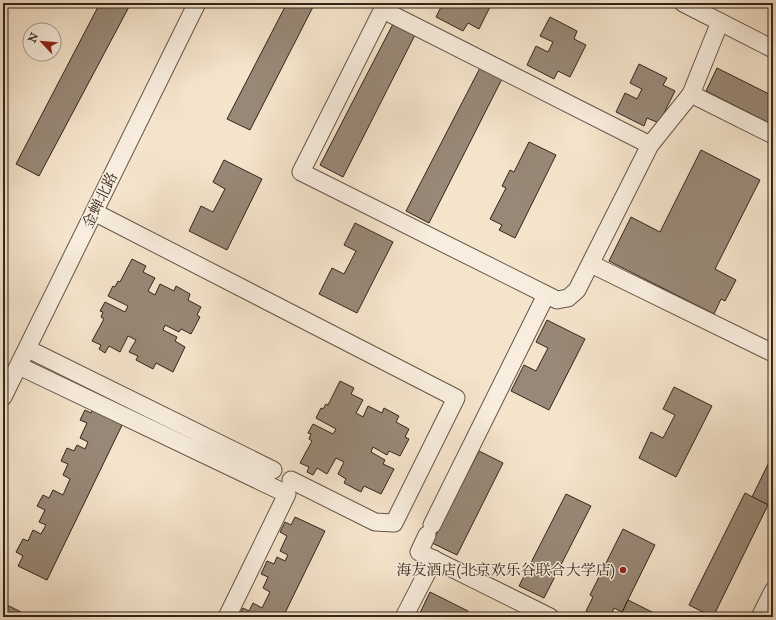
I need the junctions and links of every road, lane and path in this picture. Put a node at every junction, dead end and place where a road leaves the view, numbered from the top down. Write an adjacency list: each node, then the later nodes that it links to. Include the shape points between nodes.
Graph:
1 (198, 3): 9 (street, 金蝉北路)
2 (683, 3): 4 (street)
3 (384, 6): 8 (street); 11 (street, via 301,172)
4 (720, 22): 5 (street); 6 (street)
5 (773, 49)
6 (691, 94): 7 (street); 8 (street)
7 (773, 135)
8 (650, 145): 10 (street)
9 (94, 212): 12 (street, 金蝉北路); 17 (street, via 456,398 394,523 374,522)
10 (591, 264): 11 (street, via 577,290 568,298 557,300); 13 (street)
11 (546, 295): 18 (street, via 419,552)
12 (28, 349): 14 (street, 金蝉北路); 16 (street)
13 (773, 353)
14 (19, 366): 15 (street, 金蝉北路); 21 (street, via 287,494)
15 (3, 397)
16 (272, 470)
17 (291, 480)
18 (434, 559): 20 (street); 22 (street)
19 (773, 591): 24 (street)
20 (531, 613): 23 (street)
21 (228, 617)
22 (404, 617)
23 (550, 617)
24 (760, 617)

